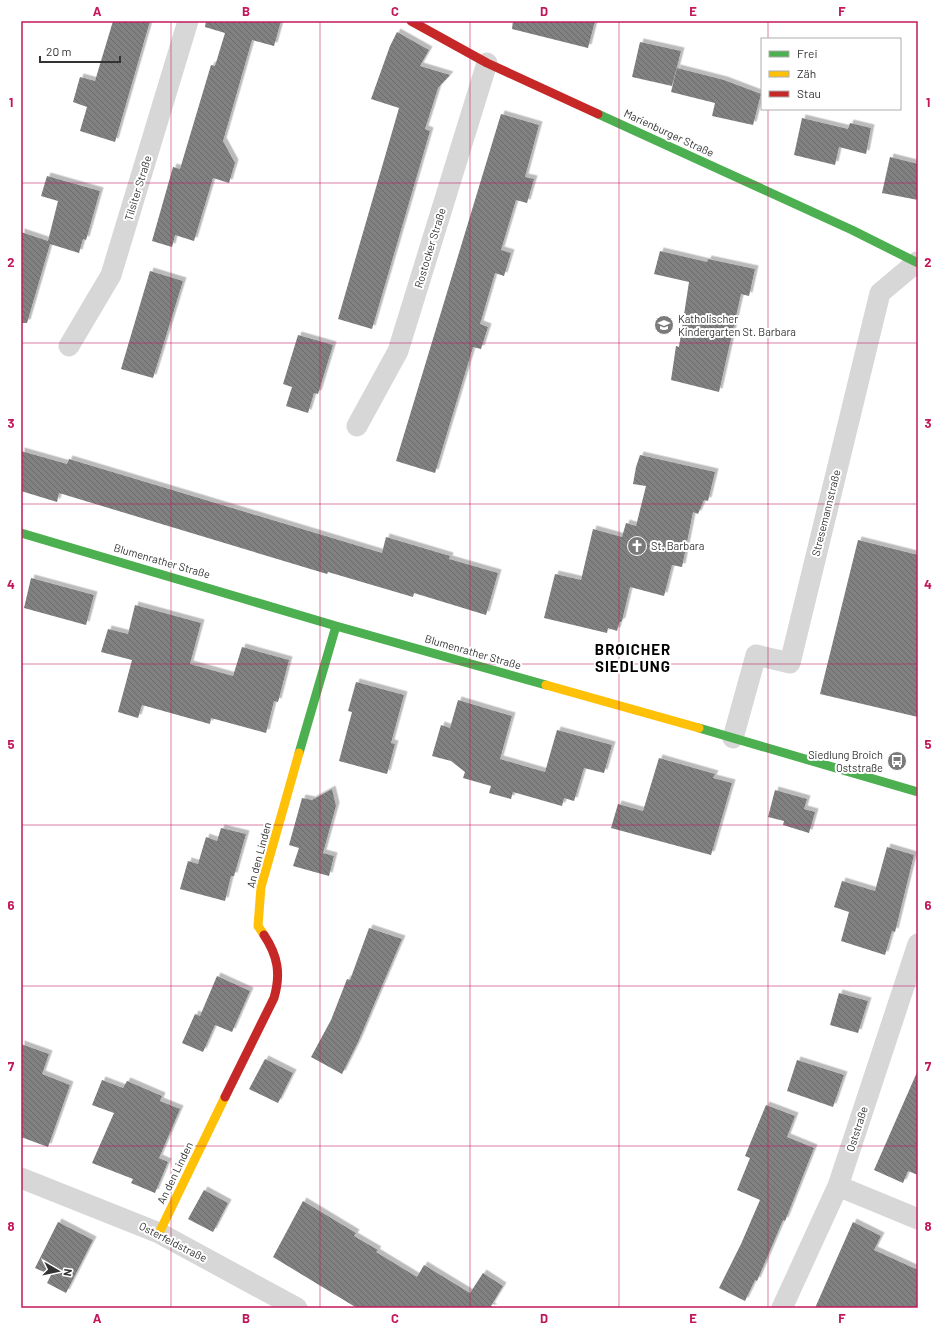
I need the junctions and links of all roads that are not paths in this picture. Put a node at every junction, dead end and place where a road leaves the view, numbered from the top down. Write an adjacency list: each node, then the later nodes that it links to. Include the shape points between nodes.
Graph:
1 (188, 21): 5 (street, Tilsiter Straße, via 111,275)
2 (411, 21): 3 (street, Marienburger Straße)
3 (487, 63): 4 (street, Marienburger Straße); 6 (street, Rostocker Straße, via 398,351)
4 (917, 262): 9 (street, Stresemannstraße, via 880,293 790,663 756,655)
5 (69, 346)
6 (357, 426)
7 (21, 533): 8 (street, Blumenrather Straße)
8 (336, 626): 9 (street, Blumenrather Straße); 15 (street, An den Linden, via 261,886 258,926 274,950 279,981 274,998)
9 (733, 738): 10 (street, Blumenrather Straße)
10 (918, 792)
11 (918, 944): 13 (street, Oststraße)
12 (21, 1178): 15 (street, Osterfeldstraße)
13 (838, 1186): 14 (street); 17 (street, Oststraße)
14 (918, 1219)
15 (159, 1233): 16 (street, Osterfeldstraße)
16 (297, 1308)
17 (782, 1308)

